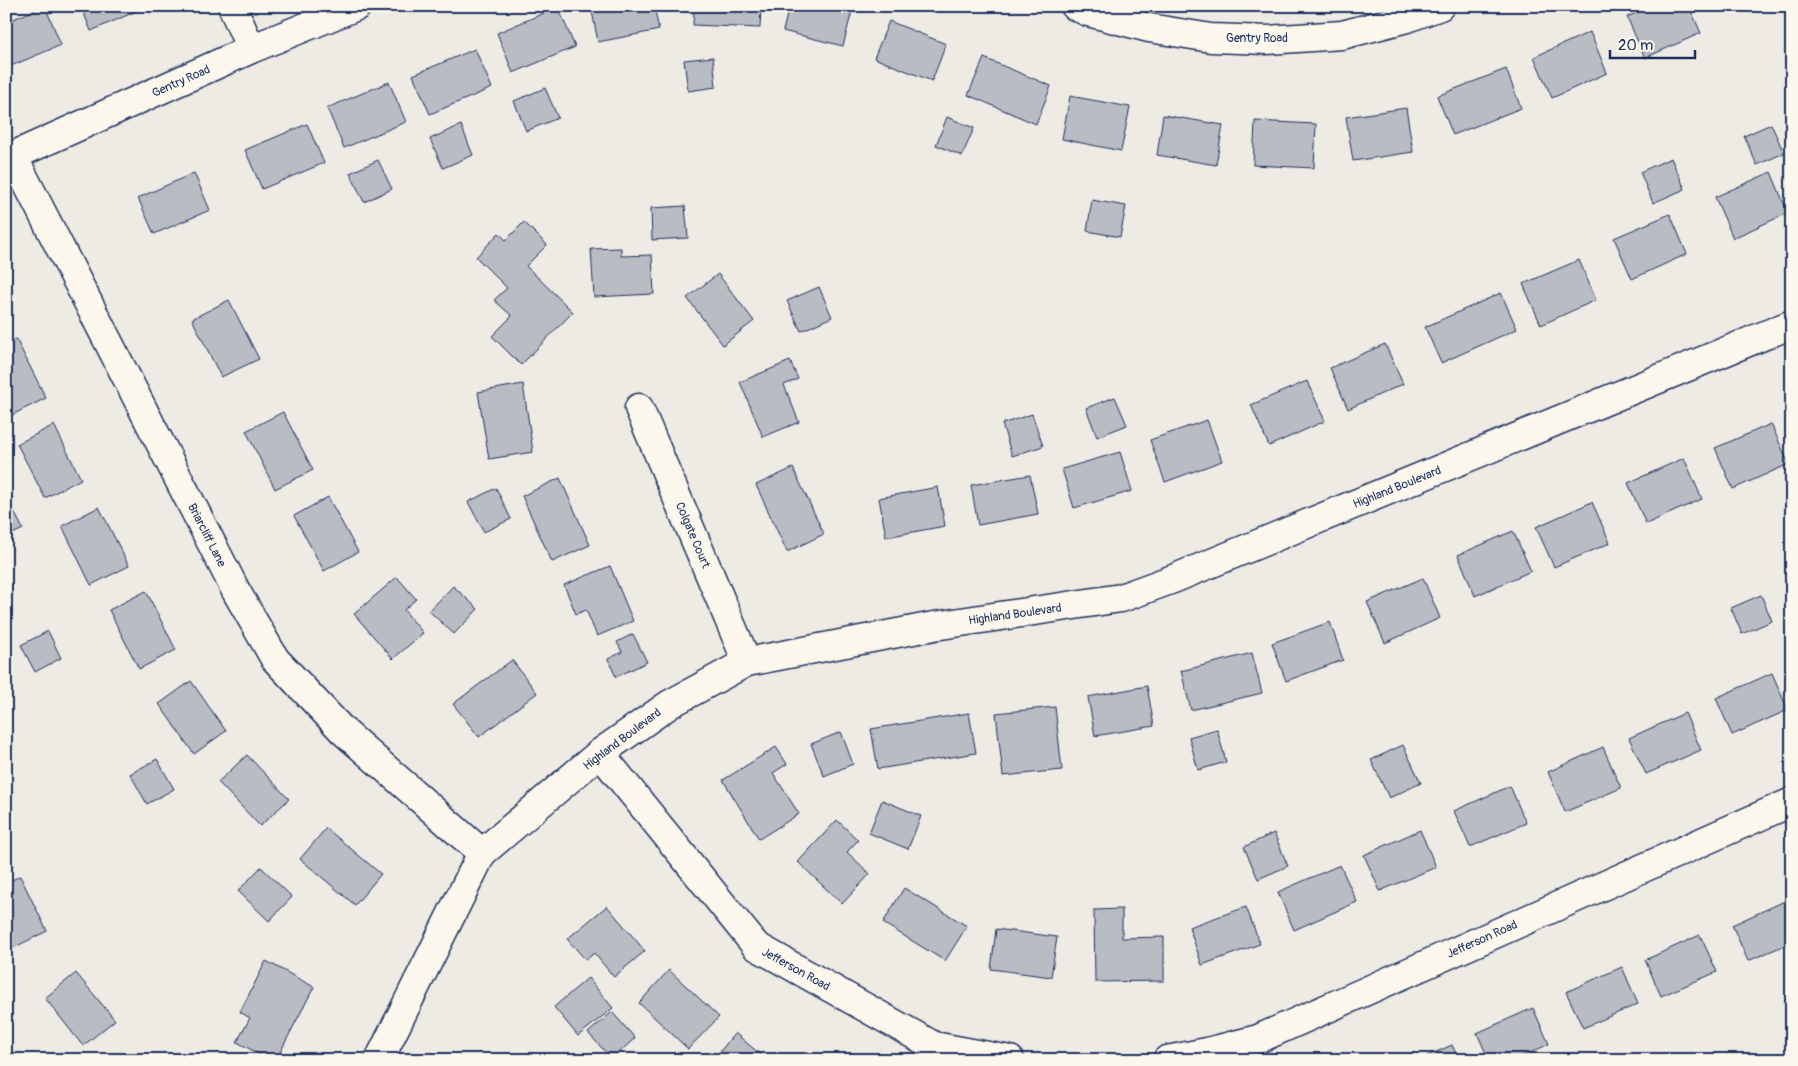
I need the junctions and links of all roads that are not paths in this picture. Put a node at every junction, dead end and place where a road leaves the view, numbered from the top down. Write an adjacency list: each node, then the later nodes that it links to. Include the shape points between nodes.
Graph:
1 (232, 6): 5 (street)
2 (357, 6): 5 (street, Gentry Road)
3 (1075, 6): 4 (street, Gentry Road, via 1149,28 1211,38 1267,40 1342,35)
4 (1440, 6)
5 (251, 49): 6 (street, Gentry Road)
6 (10, 158): 12 (street, Briarcliff Lane, via 236,591 275,659 343,731)
7 (1792, 324): 9 (street, Highland Boulevard, via 1121,598 934,626)
8 (639, 408): 9 (street, Colgate Court)
9 (748, 662): 10 (street, Highland Boulevard, via 670,704)
10 (600, 753): 12 (street, Highland Boulevard); 14 (street, Jefferson Road, via 756,946 934,1046)
11 (1792, 802): 15 (street, Jefferson Road, via 1258,1039)
12 (482, 853): 13 (street, Highland Boulevard)
13 (379, 1060)
14 (1010, 1060)
15 (1167, 1060)

